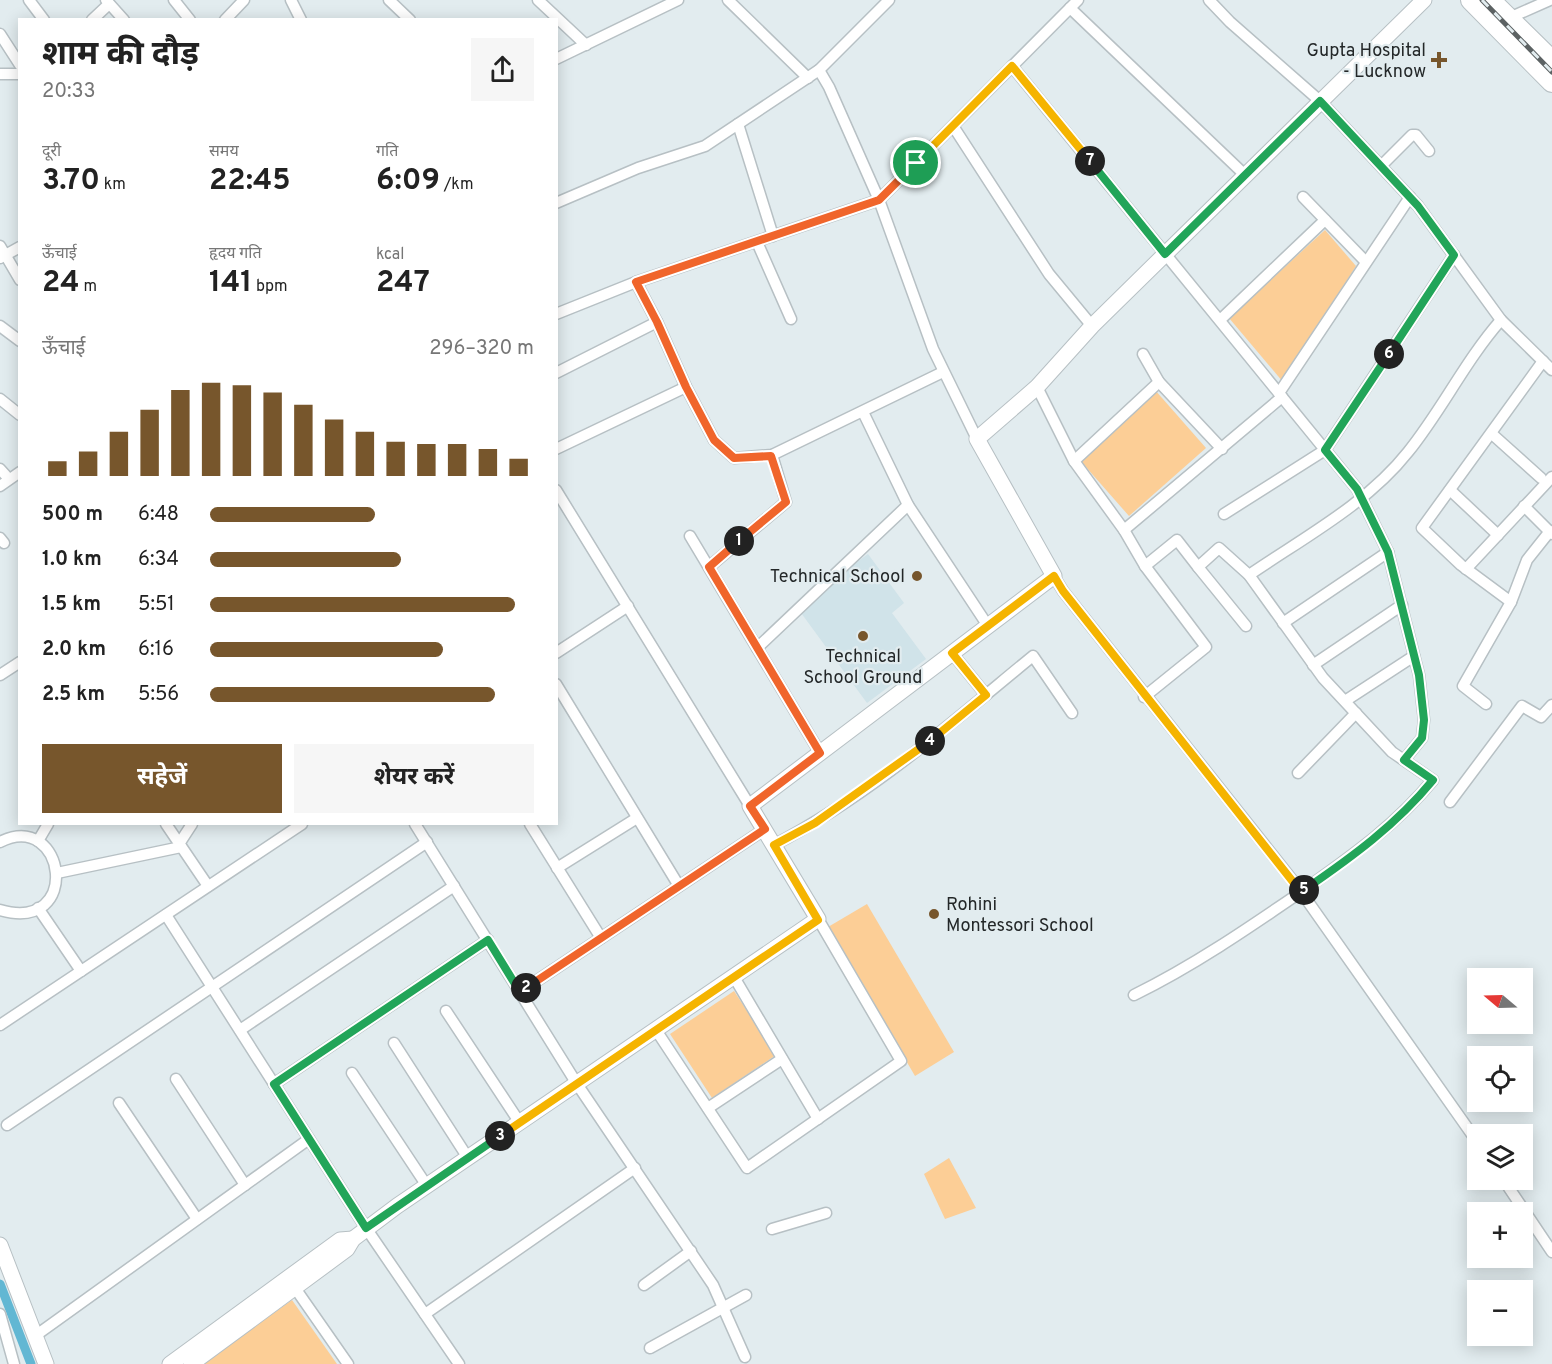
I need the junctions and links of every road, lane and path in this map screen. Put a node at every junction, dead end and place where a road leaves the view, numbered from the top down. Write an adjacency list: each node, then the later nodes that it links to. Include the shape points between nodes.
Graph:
1 (28, 0): 17 (street)
2 (174, 0): 20 (street)
3 (244, 0): 21 (street)
4 (291, 0): 22 (street)
5 (389, 0): 23 (street)
6 (538, 0): 24 (street)
7 (678, 0): 28 (street)
8 (728, 0): 36 (street)
9 (889, 0): 33 (street)
10 (1209, 0): 38 (street)
11 (1424, 0): 38 (street)
12 (1471, 0): 37 (highway)
13 (1491, 0): 25 (highway)
14 (1550, 0): 25 (street)
15 (107, 2): 18 (street); 19 (street)
16 (1074, 4): 32 (street); 43 (street)
17 (42, 18)
18 (95, 18)
19 (122, 18)
20 (188, 18)
21 (227, 18)
22 (300, 18)
23 (408, 18)
24 (557, 18)
25 (1509, 18): 31 (highway)
26 (558, 19): 28 (street)
27 (0, 34): 30 (street)
28 (586, 45): 29 (street)
29 (558, 58)
30 (18, 61)
31 (1552, 61)
32 (1012, 66): 40 (street); 53 (street)
33 (819, 70): 36 (street); 46 (street)
34 (0, 74): 35 (street)
35 (18, 74)
36 (808, 78): 39 (street)
37 (1552, 82)
38 (1320, 101): 42 (street); 43 (street)
39 (738, 124): 47 (street, via 705,146 638,168); 49 (street)
40 (953, 126): 46 (street); 64 (street, via 1049,274)
41 (1429, 151): 42 (street, via 1412,135)
42 (1381, 165): 45 (street)
43 (1245, 175): 53 (street)
44 (1303, 197): 48 (street)
45 (1410, 197): 54 (street); 55 (street)
46 (879, 200): 49 (street); 70 (street)
47 (558, 202)
48 (1325, 220): 55 (street); 60 (street)
49 (773, 236): 50 (street)
50 (757, 242): 57 (street); 59 (street)
51 (18, 249): 52 (street)
52 (2, 253): 56 (street)
53 (1165, 254): 60 (street); 64 (street)
54 (1454, 255): 61 (street); 82 (street)
55 (1366, 262): 74 (street)
56 (18, 277)
57 (636, 282): 58 (street); 62 (street)
58 (558, 313)
59 (791, 319)
60 (1220, 320): 74 (street)
61 (1501, 320): 67 (street); 91 (street, via 1481,342 1408,452)
62 (657, 322): 69 (street); 72 (street)
63 (0, 326): 65 (street)
64 (1092, 326): 73 (street)
65 (18, 340)
66 (1143, 354): 71 (street)
67 (1544, 361): 68 (street); 78 (street)
68 (1552, 370)
69 (558, 372)
70 (943, 372): 76 (street); 79 (street)
71 (1159, 382): 81 (street); 84 (street)
72 (686, 387): 80 (street); 83 (street, via 714,440 734,458)
73 (1036, 387): 79 (street); 84 (street)
74 (1280, 395): 81 (street); 82 (street)
75 (0, 399): 77 (street)
76 (863, 412): 83 (street); 92 (street)
77 (18, 413)
78 (1492, 434): 87 (street); 89 (street)
79 (977, 439): 105 (street)
80 (558, 448)
81 (1222, 449): 95 (street)
82 (1325, 450): 91 (street); 94 (street)
83 (771, 456): 101 (street, via 786,502)
84 (1074, 461): 95 (street)
85 (0, 469): 88 (street)
86 (18, 473): 88 (street)
87 (1547, 478): 93 (street)
88 (4, 483)
89 (1450, 490): 97 (street); 103 (street, via 1422,528)
90 (558, 493): 108 (street)
91 (1361, 498): 99 (street); 104 (street)
92 (908, 505): 110 (street); 112 (street)
93 (1524, 506): 96 (street); 97 (street)
94 (1224, 514)
95 (1124, 530): 100 (street)
96 (1551, 532): 106 (street, via 1527,560)
97 (1498, 535): 103 (street)
98 (690, 536): 101 (street)
99 (1388, 552): 107 (street); 109 (street)
100 (1145, 566): 102 (street, via 1177,540); 121 (street, via 1206,647)
101 (709, 567): 112 (street)
102 (1198, 567): 104 (street, via 1219,549); 111 (street)
103 (1466, 569): 106 (street)
104 (1249, 575): 109 (street)
105 (1054, 576): 110 (street); 121 (street)
106 (1511, 602): 123 (street, via 1463,686)
107 (1402, 605): 115 (street); 117 (street)
108 (628, 606): 113 (street); 131 (street)
109 (1283, 623): 117 (street)
110 (988, 626): 114 (street)
111 (1246, 626)
112 (757, 648): 127 (street)
113 (558, 652)
114 (952, 653): 120 (street); 127 (street)
115 (1414, 656): 122 (street); 128 (street, via 1424,720 1422,738)
116 (18, 663): 118 (street)
117 (1313, 664): 122 (street)
118 (0, 675)
119 (558, 687): 132 (street)
120 (986, 695): 125 (street, via 1033,656); 144 (street, via 870,787)
121 (1144, 697): 150 (street)
122 (1345, 701): 126 (street)
123 (1486, 704)
124 (1552, 705): 130 (street, via 1540,717 1522,706)
125 (1072, 713)
126 (1356, 713): 128 (street); 129 (street)
127 (820, 753): 131 (street)
128 (1404, 760): 150 (street, via 1433,780 1366,847)
129 (1298, 773)
130 (1450, 802)
131 (750, 806): 139 (street)
132 (637, 818): 145 (street); 149 (street)
133 (47, 825): 140 (street)
134 (167, 825): 143 (street)
135 (191, 825): 143 (street)
136 (300, 825): 147 (street)
137 (416, 825): 142 (street)
138 (531, 825): 145 (street)
139 (765, 829): 144 (street); 149 (street)
140 (38, 841): 141 (street, via 23,836); 146 (street, via 51,853)
141 (0, 842)
142 (427, 842): 148 (street); 159 (street)
143 (180, 845): 146 (street); 147 (street)
144 (774, 845): 154 (street)
145 (557, 868): 155 (street)
146 (57, 873): 151 (street, via 53,895)
147 (208, 886): 153 (street)
148 (454, 886): 156 (street); 164 (street)
149 (679, 886): 155 (street)
150 (1301, 892): 161 (street, via 1243,932); 177 (street)
151 (38, 909): 152 (street, via 16,915); 157 (street)
152 (0, 910)
153 (166, 915): 157 (street); 159 (street)
154 (818, 920): 158 (street); 174 (street, via 901,1060)
155 (601, 938): 160 (street)
156 (488, 940): 160 (street); 170 (street)
157 (81, 971): 163 (street)
158 (734, 977): 165 (street); 167 (street)
159 (211, 985): 164 (street); 176 (street)
160 (520, 992): 171 (street)
161 (1134, 995)
162 (446, 1011): 175 (street)
163 (0, 1025)
164 (240, 1030): 170 (street)
165 (656, 1030): 171 (street); 173 (street)
166 (394, 1044): 179 (street)
167 (782, 1059): 173 (street); 174 (street)
168 (352, 1074): 182 (street)
169 (176, 1079): 181 (street)
170 (274, 1084): 178 (street)
171 (577, 1084): 175 (street); 180 (street)
172 (119, 1103): 185 (street)
173 (708, 1108): 174 (street, via 747,1168)
174 (818, 1119)
175 (520, 1123): 179 (street)
176 (7, 1125)
177 (1467, 1127)
178 (309, 1139): 181 (street); 186 (street)
179 (468, 1158): 182 (street)
180 (634, 1168): 190 (street); 197 (street)
181 (245, 1185): 185 (street)
182 (427, 1186): 186 (street)
183 (1510, 1190): 191 (street)
184 (826, 1213): 187 (street)
185 (197, 1219): 198 (street)
186 (366, 1228): 188 (street); 197 (street)
187 (772, 1229)
188 (352, 1239): 193 (street, via 347,1249); 203 (street, via 340,1240)
189 (0, 1245): 198 (street)
190 (691, 1251): 192 (street); 195 (street)
191 (1552, 1252)
192 (644, 1285)
193 (295, 1288): 204 (street); 205 (street)
194 (746, 1295): 195 (street)
195 (723, 1307): 199 (street); 200 (street)
196 (0, 1314): 201 (street)
197 (425, 1314): 206 (street)
198 (35, 1336): 202 (street)
199 (650, 1348)
200 (745, 1357)
201 (14, 1364)
202 (46, 1364)
203 (170, 1364)
204 (191, 1364)
205 (348, 1364)
206 (459, 1364)

